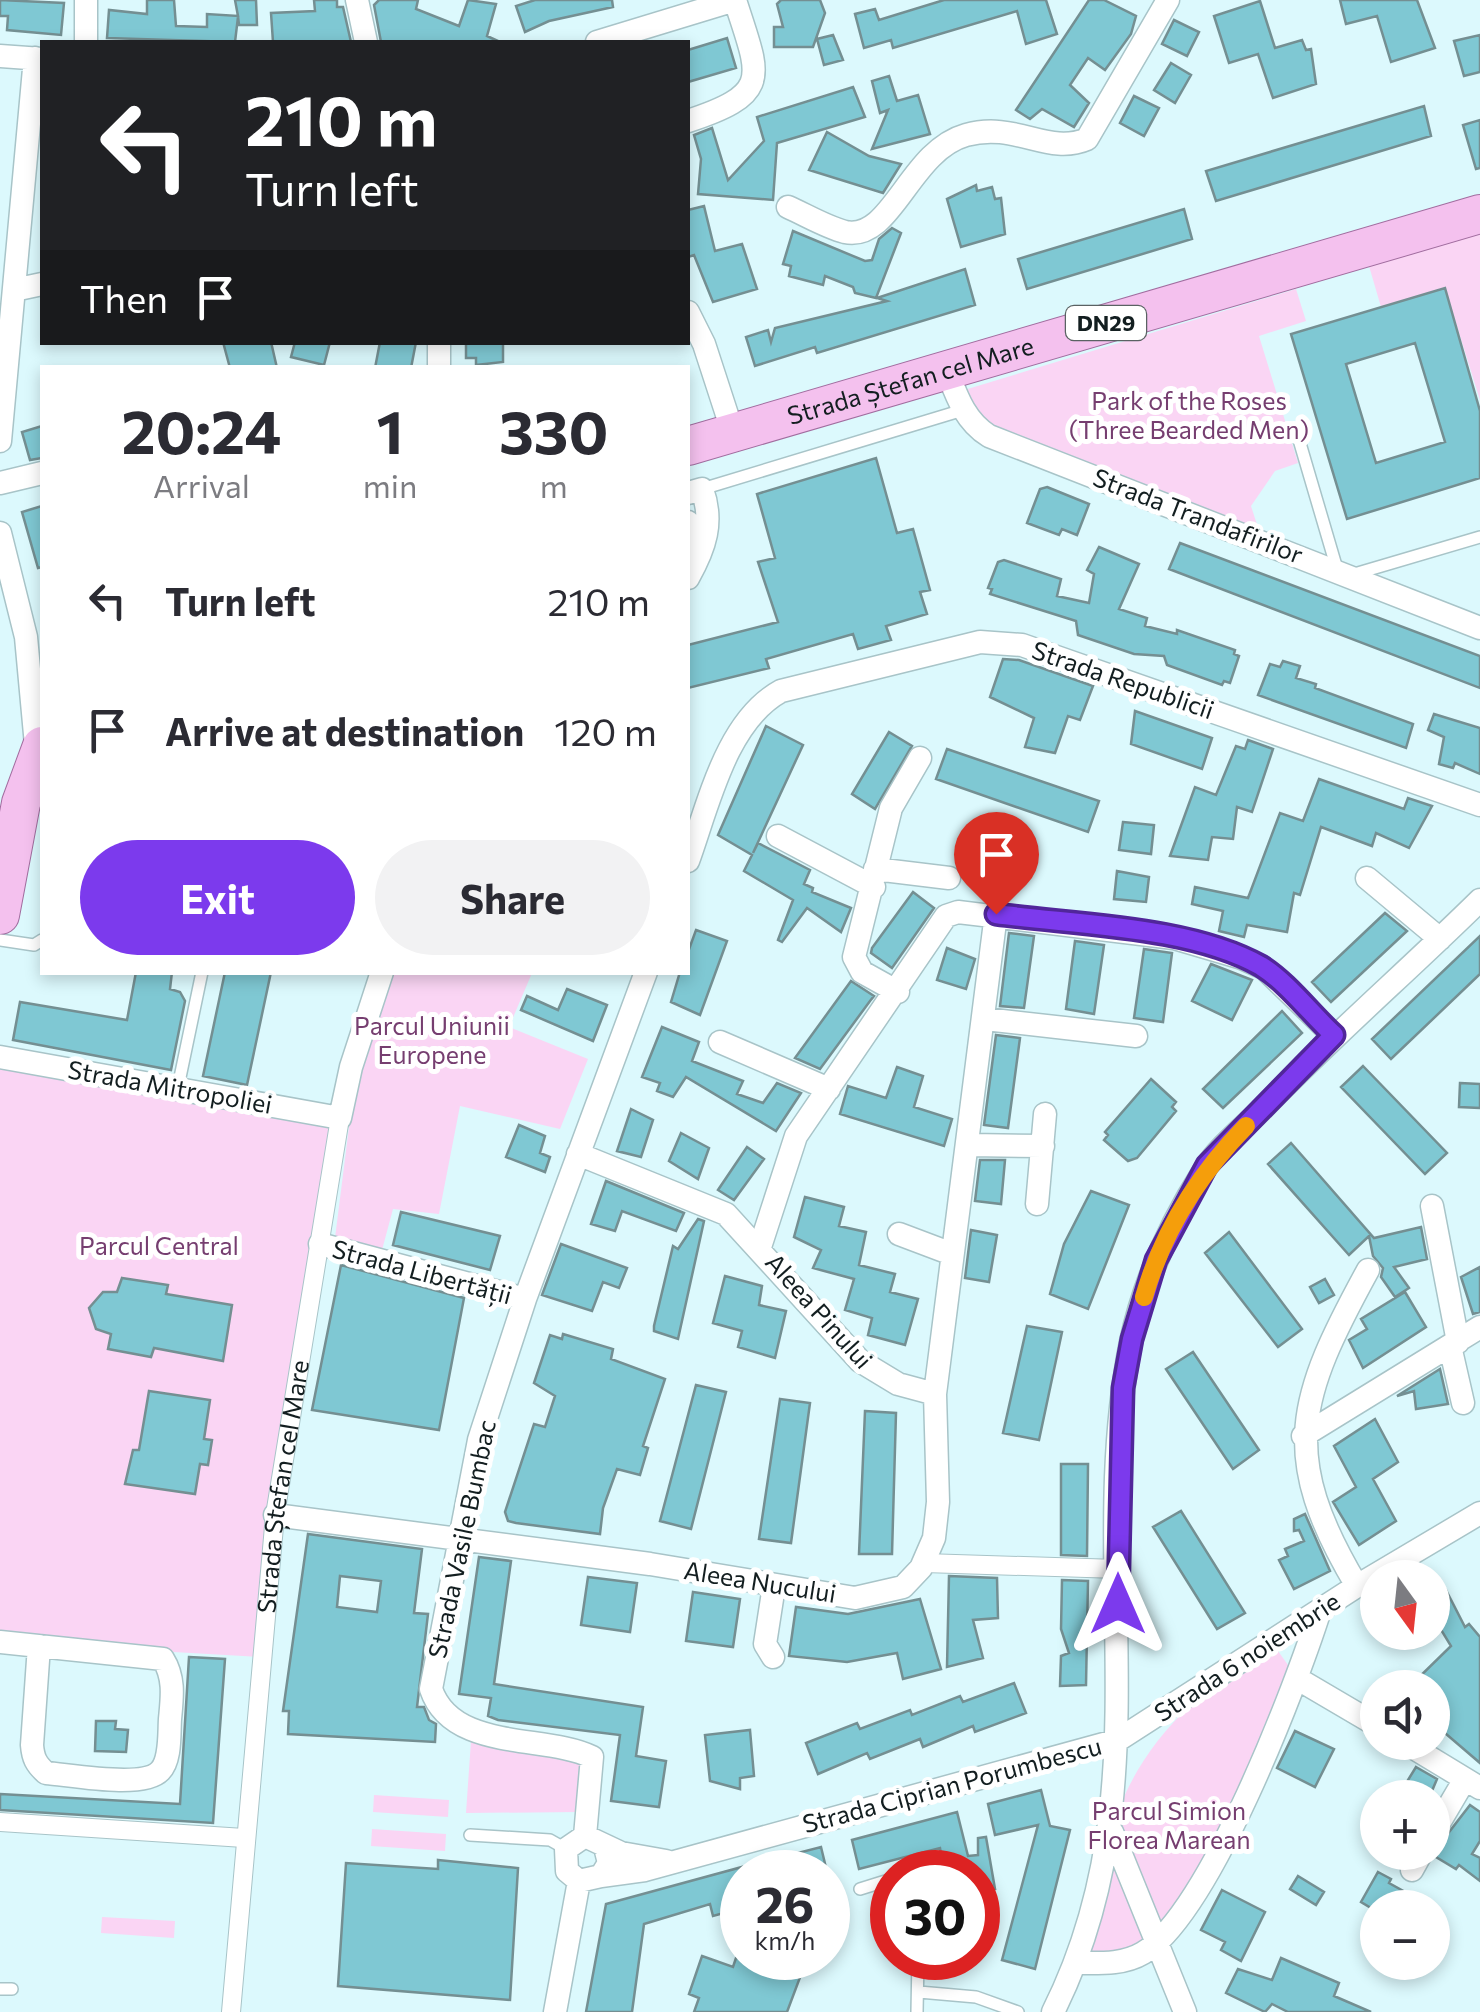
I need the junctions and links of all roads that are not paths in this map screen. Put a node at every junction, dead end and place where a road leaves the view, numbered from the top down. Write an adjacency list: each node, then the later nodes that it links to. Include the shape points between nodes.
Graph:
1 (86, 0): 5 (street)
2 (357, 0): 6 (street)
3 (1168, 0): 11 (street, via 1095,131 1072,146 1018,132 954,139 921,164 878,224 858,233)
4 (724, 2): 7 (street); 10 (street, via 755,64 754,82 743,98)
5 (86, 40)
6 (366, 40)
7 (603, 40)
8 (0, 56): 9 (street)
9 (39, 59): 14 (street)
10 (690, 121)
11 (788, 208)
12 (1480, 214): 17 (main road, Strada Ștefan cel Mare / DN29)
13 (40, 284): 14 (street)
14 (14, 290): 16 (street)
15 (690, 316): 19 (street)
16 (5, 325): 21 (street)
17 (947, 371): 18 (street, Strada Trandafirilor); 19 (main road, Strada Ștefan cel Mare / DN29)
18 (963, 410): 25 (lane); 29 (street, Strada Trandafirilor, via 989,436)
19 (733, 433): 22 (main road, Strada Ștefan cel Mare / DN29)
20 (1297, 433): 29 (lane)
21 (0, 441)
22 (690, 445)
23 (40, 473): 24 (street)
24 (0, 483)
25 (695, 491): 28 (street, via 710,517)
26 (0, 533): 31 (street, via 26,638)
27 (1480, 537): 29 (lane)
28 (691, 572)
29 (1344, 572): 30 (street, Strada Trandafirilor)
30 (1480, 628)
31 (40, 751): 42 (main road, via 21,803)
32 (920, 758): 37 (street, via 891,808)
33 (697, 804): 34 (street, Strada Republicii, via 764,701 781,691 1000,641); 36 (street)
34 (1480, 805)
35 (778, 836): 37 (street)
36 (690, 849)
37 (874, 878): 38 (street); 49 (street, via 854,958 862,972)
38 (949, 878)
39 (1367, 878): 43 (street)
40 (1480, 900): 43 (street)
41 (996, 914): 49 (street, via 946,916); 50 (street); 51 (street, via 1174,938 1242,958 1264,968)
42 (0, 915)
43 (1440, 939): 51 (street)
44 (0, 940): 45 (lane, via 34,945)
45 (40, 940)
46 (201, 975): 55 (lane)
47 (381, 975): 58 (street, Strada Ștefan cel Mare)
48 (645, 975): 61 (street, Strada Vasile Bumbac)
49 (898, 992): 56 (street)
50 (985, 1020): 52 (street); 59 (street)
51 (1334, 1035): 79 (street, via 1207,1165 1156,1260 1123,1388)
52 (1136, 1036)
53 (720, 1042): 56 (street)
54 (0, 1057): 55 (street, Strada Mitropoliei)
55 (178, 1087): 58 (street, Strada Mitropoliei)
56 (830, 1089): 66 (street, via 796,1136)
57 (1046, 1114): 60 (street)
58 (340, 1118): 65 (street, Strada Ștefan cel Mare)
59 (970, 1145): 60 (street); 67 (street)
60 (1042, 1146): 62 (street)
61 (578, 1154): 66 (street, Aleea Pinului, via 726,1214); 69 (street, Strada Vasile Bumbac)
62 (1037, 1204)
63 (1432, 1206): 71 (street)
64 (899, 1234): 67 (street)
65 (320, 1244): 69 (street, Strada Libertății); 76 (street, Strada Ștefan cel Mare)
66 (760, 1247): 72 (street, Aleea Pinului, via 860,1361 898,1384)
67 (952, 1254): 72 (street)
68 (1368, 1270): 74 (street, via 1334,1333)
69 (525, 1299): 77 (street, Strada Vasile Bumbac, via 479,1440)
70 (1480, 1327): 71 (street)
71 (1454, 1344): 73 (street); 74 (street)
72 (935, 1394): 78 (street, via 938,1502)
73 (1463, 1404)
74 (1303, 1436): 81 (street, via 1324,1522)
75 (1480, 1514): 81 (street, Strada 6 noiembrie)
76 (275, 1515): 77 (street, Aleea Nucului); 95 (street, Strada Ștefan cel Mare)
77 (459, 1539): 80 (street, Aleea Nucului); 96 (street, Strada Vasile Bumbac, via 431,1690 435,1701 483,1734 592,1758)
78 (924, 1563): 79 (street); 80 (street, Aleea Nucului, via 903,1587 871,1596)
79 (1118, 1570): 88 (street)
80 (774, 1586): 85 (street, via 765,1644)
81 (1357, 1586): 82 (street, Strada 6 noiembrie)
82 (1320, 1610): 86 (street); 88 (street, Strada 6 noiembrie)
83 (0, 1642): 84 (street)
84 (38, 1646): 84 (street, via 32,1745 40,1768 46,1774 141,1781 160,1771 172,1696 163,1660)
85 (773, 1658)
86 (1298, 1679): 87 (street); 101 (street, via 1245,1800 1184,1911)
87 (1360, 1715)
88 (1118, 1740): 93 (street); 97 (street, Strada Ciprian Porumbescu)
89 (1434, 1760): 90 (street)
90 (1473, 1784): 91 (street)
91 (1450, 1813)
92 (0, 1822): 95 (street)
93 (1111, 1828): 101 (street); 102 (street)
94 (470, 1835): 96 (lane)
95 (244, 1838): 105 (street, Strada Ștefan cel Mare)
96 (585, 1844): 97 (street, Strada Ciprian Porumbescu); 98 (street, via 609,1862); 98 (street, via 566,1872)
97 (670, 1861): 98 (street, Strada Ciprian Porumbescu)
98 (590, 1879): 106 (street)
99 (870, 1885): 100 (lane)
100 (860, 1888)
101 (1155, 1944): 102 (street, via 1128,1959); 110 (street)
102 (1076, 1963): 109 (street)
103 (919, 1980): 104 (lane)
104 (919, 1992): 107 (lane); 108 (lane, via 976,1996)
105 (231, 2012)
106 (556, 2012)
107 (918, 2012)
108 (1018, 2012)
109 (1053, 2012)
110 (1186, 2012)

